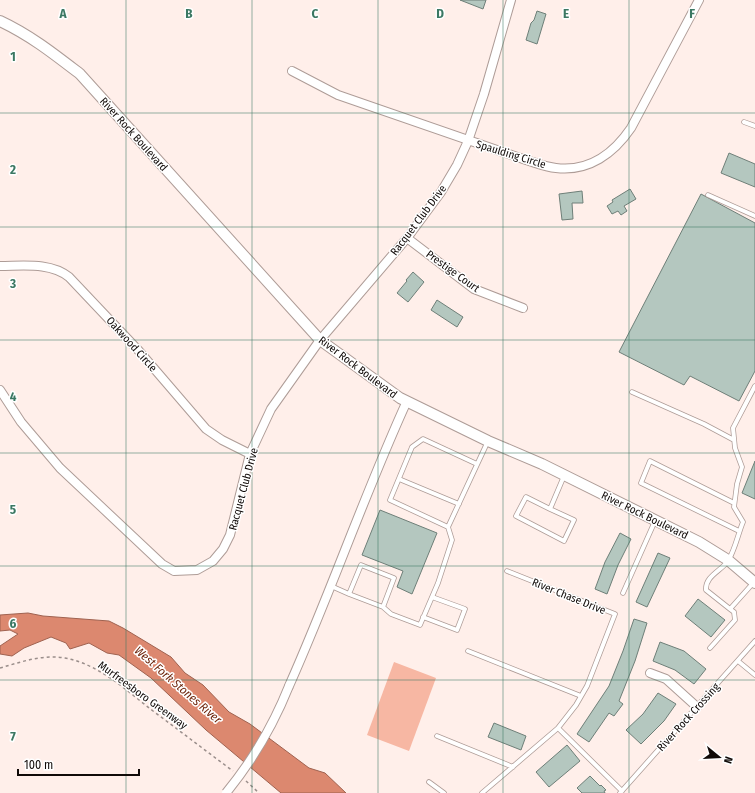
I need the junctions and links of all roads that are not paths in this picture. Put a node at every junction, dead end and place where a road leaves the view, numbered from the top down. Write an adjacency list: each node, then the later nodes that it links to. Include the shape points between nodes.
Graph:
1 (511, 0): 7 (street, Racquet Club Drive)
2 (699, 0): 7 (street, Spaulding Circle, via 632,128 620,144 606,156 582,166 556,168)
3 (0, 21): 13 (street, River Rock Boulevard, via 49,49 80,74)
4 (292, 71): 7 (street, Spaulding Circle, via 338,95)
5 (744, 122): 6 (lane)
6 (755, 126)
7 (468, 141): 10 (street, Racquet Club Drive, via 441,192)
8 (708, 195): 9 (lane)
9 (755, 216)
10 (407, 238): 12 (street, Prestige Court, via 474,289); 13 (street, Racquet Club Drive)
11 (0, 266): 20 (street, Oakwood Circle, via 50,268 69,277 140,351 206,429)
12 (523, 308)
13 (320, 340): 17 (street, River Rock Boulevard, via 360,371); 20 (street, Racquet Club Drive, via 271,409)
14 (755, 386): 18 (lane, via 733,428)
15 (0, 390): 20 (street, Racquet Club Drive, via 21,422 60,468 162,564 174,571 197,570 213,561 223,549 230,535)
16 (632, 392): 18 (lane)
17 (407, 401): 19 (street, River Rock Boulevard); 33 (street)
18 (734, 440): 24 (lane, via 742,467)
19 (488, 441): 21 (lane); 22 (street, River Rock Boulevard)
20 (250, 454)
21 (477, 464): 23 (lane, via 423,439 412,447); 25 (lane)
22 (564, 475): 26 (lane); 27 (street, River Rock Boulevard)
23 (399, 478): 25 (lane); 28 (lane, via 390,500)
24 (734, 503): 29 (lane, via 743,522); 29 (lane, via 650,461 641,483)
25 (459, 504): 28 (lane)
26 (550, 509): 26 (lane, via 574,520 564,541 516,516 526,497)
27 (655, 520): 30 (street, River Rock Boulevard); 34 (lane)
28 (448, 527): 36 (lane, via 452,540)
29 (740, 531): 30 (lane)
30 (728, 560): 32 (street, River Rock Boulevard); 38 (lane, via 706,584 706,590)
31 (507, 571): 46 (lane, River Chase Drive, via 615,614)
32 (754, 582): 38 (lane)
33 (331, 586): 35 (lane); 53 (street, bridge, via 277,716 263,742)
34 (623, 593)
35 (349, 594): 37 (lane); 37 (lane, via 361,565 394,578)
36 (432, 597): 39 (lane); 39 (lane, via 465,609 457,630)
37 (383, 607): 39 (lane, via 391,614 420,625)
38 (730, 609): 41 (lane, via 734,612 735,620)
39 (423, 617)
40 (755, 641): 43 (lane, River Rock Crossing)
41 (710, 648)
42 (468, 651): 46 (lane)
43 (738, 661): 45 (lane); 47 (lane, River Rock Crossing)
44 (650, 673): 47 (street, via 666,679)
45 (755, 675)
46 (581, 696): 48 (lane, River Chase Drive)
47 (697, 707): 52 (lane, River Rock Crossing)
48 (558, 728): 50 (lane, River Chase Drive); 52 (lane)
49 (437, 736): 50 (lane)
50 (513, 766): 55 (lane, River Chase Drive)
51 (429, 782): 54 (lane)
52 (621, 792)
53 (226, 793)
54 (444, 793)
55 (482, 793)

